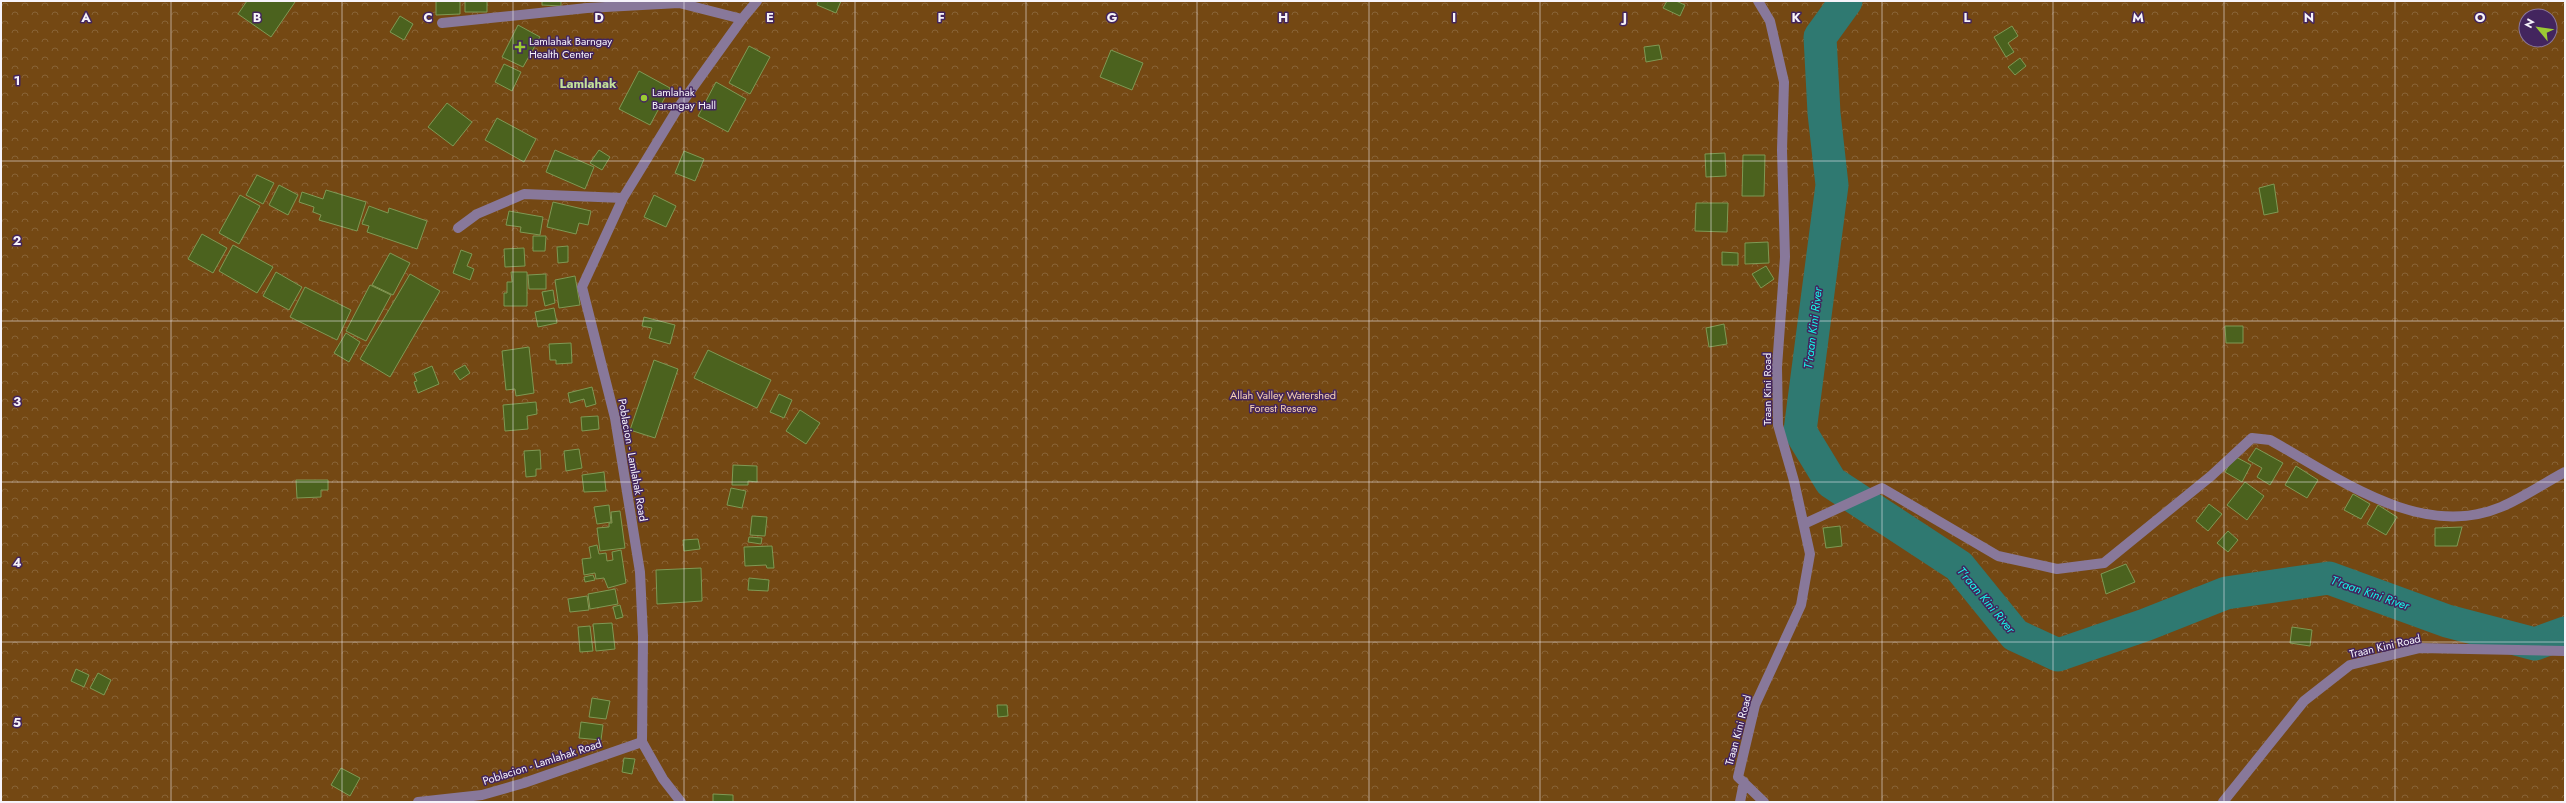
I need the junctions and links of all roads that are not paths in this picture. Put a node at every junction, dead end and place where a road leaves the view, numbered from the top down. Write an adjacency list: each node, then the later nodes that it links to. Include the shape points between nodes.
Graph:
1 (757, 1): 3 (street, Poblacion - Lamlahak Road)
2 (1758, 1): 8 (street, Traan Kini Road, via 1770,21 1784,82 1782,150 1785,257 1777,366 1778,425)
3 (742, 19): 4 (street, via 679,3 587,8); 5 (street, Poblacion - Lamlahak Road, via 678,108)
4 (442, 23)
5 (623, 198): 6 (street, via 524,194 477,214); 10 (street, Poblacion - Lamlahak Road, via 582,287 615,418 640,572 643,637)
6 (458, 228)
7 (2565, 472): 8 (street, via 2500,507 2462,516 2422,515 2378,499 2270,440 2252,438 2211,476 2104,563 2057,569 1998,556 1882,488)
8 (1804, 524): 11 (street, Traan Kini Road, via 1810,554 1801,604 1754,705 1738,777)
9 (2565, 651): 16 (street, Traan Kini Road, via 2420,648 2350,665 2304,700)
10 (642, 742): 12 (street, Poblacion - Lamlahak Road, via 482,795); 13 (street, via 663,780)
11 (1744, 782): 14 (street); 15 (street)
12 (418, 802)
13 (681, 802)
14 (1740, 802)
15 (1764, 802)
16 (2222, 802)

